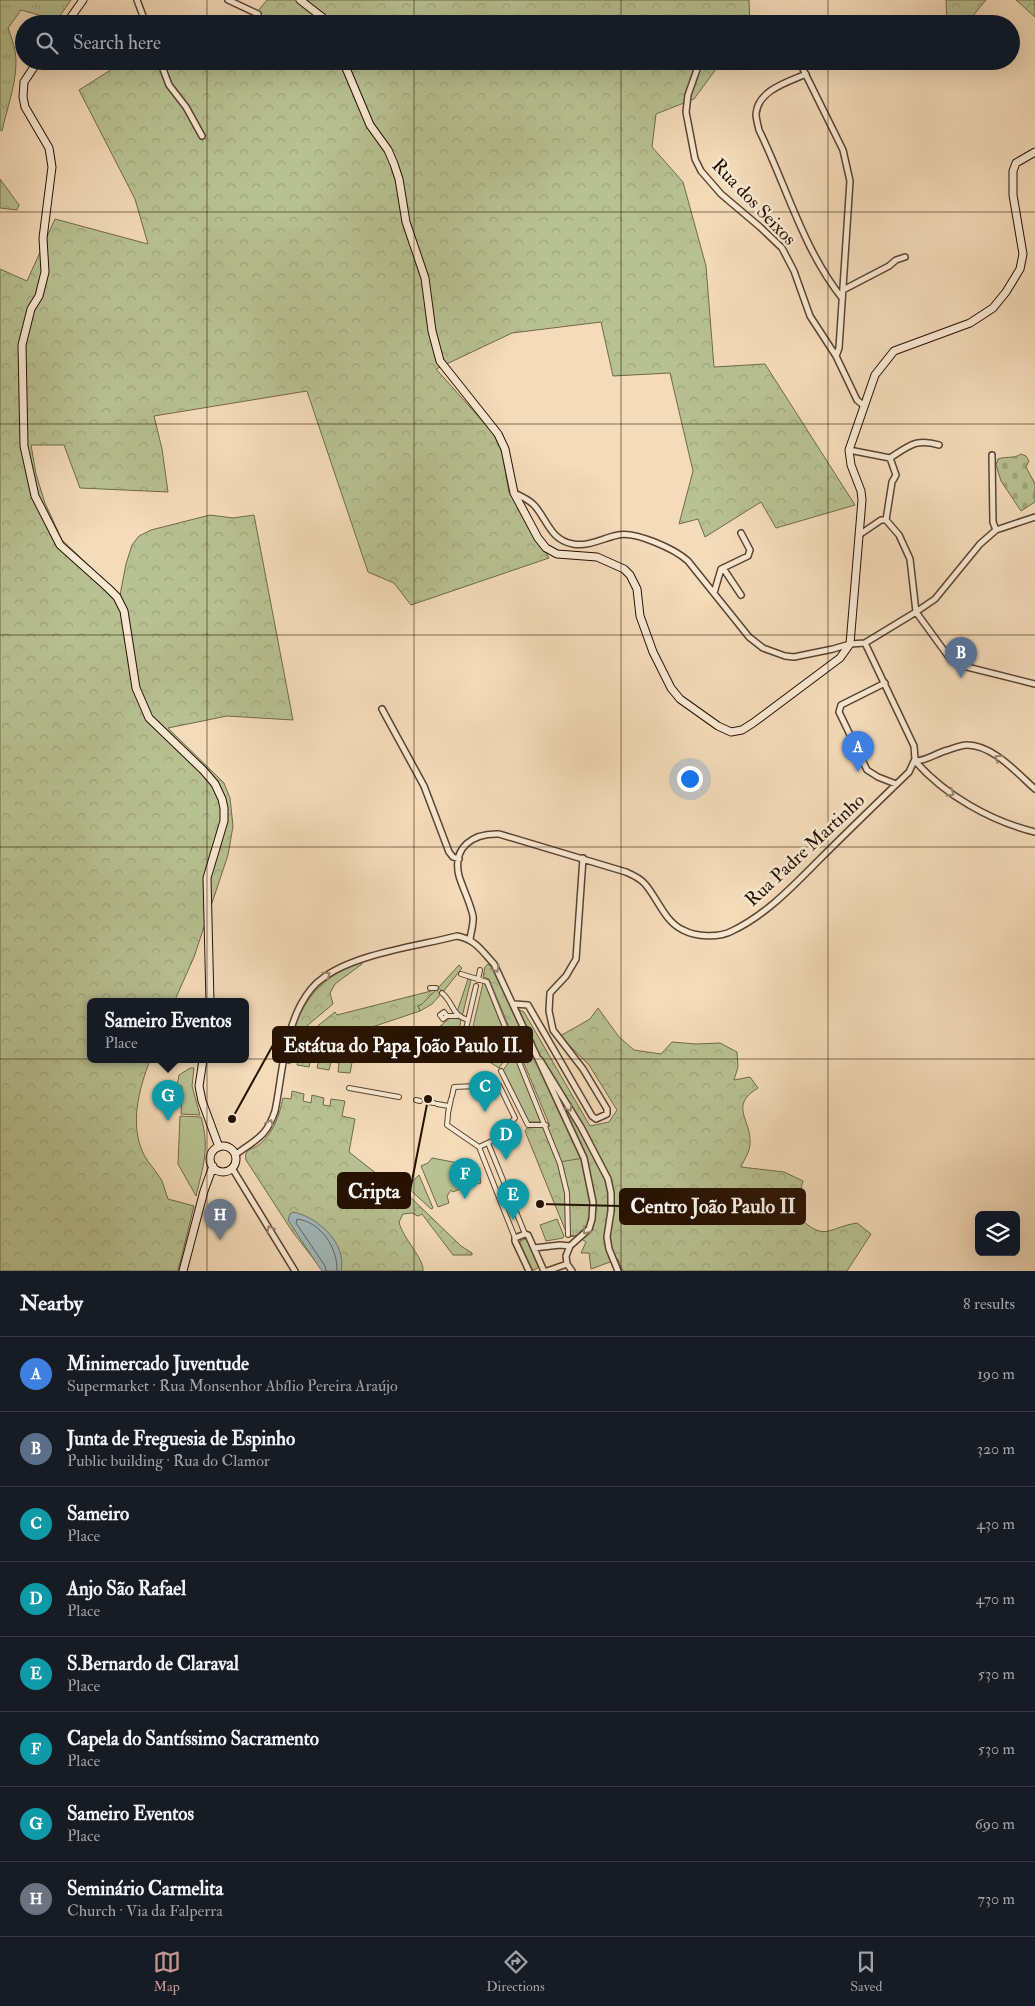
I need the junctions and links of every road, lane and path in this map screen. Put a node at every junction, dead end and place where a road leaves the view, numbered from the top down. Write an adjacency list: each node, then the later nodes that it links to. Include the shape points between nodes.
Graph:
1 (83, 0): 6 (main road)
2 (137, 0): 7 (street)
3 (228, 0): 5 (street)
4 (300, 0): 8 (main road)
5 (258, 14)
6 (72, 15)
7 (143, 15)
8 (319, 15)
9 (32, 70): 54 (main road, via 24,82 25,107 49,148 52,167 43,238 44,272 22,345 24,446 35,496 60,545 108,588 124,611 136,688 149,718 204,771 222,799 224,821 208,878)
10 (163, 70): 15 (street, via 169,85)
11 (347, 70): 26 (main road, via 370,125 388,150 399,179 406,222 425,278 432,331 440,361 498,434 505,449)
12 (697, 70): 20 (street, Rua dos Seixos, via 686,112 695,159 721,194 782,248 810,316)
13 (804, 70): 14 (street)
14 (806, 74): 18 (street, via 843,150 850,181); 19 (street, via 770,90 759,103 756,115 759,130 801,227 831,284)
15 (202, 136)
16 (1035, 152): 21 (main road, via 1016,163 1013,171 1013,195 1023,254 1020,269 1006,292 993,308 970,323 894,351 875,374)
17 (905, 258): 18 (street)
18 (843, 290): 19 (street)
19 (842, 298): 20 (street)
20 (836, 356): 21 (street, Rua dos Seixos, via 857,400)
21 (863, 405): 23 (main road)
22 (938, 445): 25 (street, via 927,441 915,442)
23 (849, 450): 25 (street); 31 (main road, via 861,491)
24 (992, 455): 29 (street, via 993,522)
25 (890, 458): 28 (street, via 896,475)
26 (514, 493): 33 (street, via 532,503 551,531 564,541 582,544 626,534 672,549 688,561); 37 (main road, via 546,548 566,556 596,557 617,565 630,575 637,589 646,633 671,688 680,699 731,732 753,723 840,658)
27 (1035, 517): 29 (street)
28 (886, 520): 31 (street); 35 (street, via 899,535 910,559)
29 (996, 530): 35 (street, via 980,544 935,599)
30 (741, 533): 32 (street, via 750,550 748,556)
31 (859, 535): 37 (main road)
32 (723, 568): 33 (street); 34 (street)
33 (714, 593): 37 (street, via 749,638 778,654 794,657)
34 (741, 595)
35 (916, 612): 36 (street); 39 (street, via 951,660 959,665)
36 (864, 643): 37 (street); 38 (street)
37 (850, 644)
38 (885, 683): 41 (street, via 914,746); 42 (street, via 841,706 839,712 867,770)
39 (1035, 684)
40 (382, 709): 46 (street, via 424,786 453,858)
41 (914, 760): 42 (street, Rua Padre Martinho, via 909,772); 43 (street, one-way to 41, via 988,751 976,746 966,745 922,761); 44 (street, one-way to 44, via 954,795 1014,826)
42 (896, 784): 45 (street, Rua Padre Martinho, via 761,915 730,932 713,935 681,930 639,879)
43 (1035, 789)
44 (1035, 832)
45 (583, 858): 46 (street, Rua Padre Martinho, via 489,834 470,840 460,852); 55 (street, via 576,959 550,993 549,1011 554,1030 607,1109 605,1116 592,1116 528,1005)
46 (459, 859): 47 (street, via 459,875 474,918)
47 (470, 939): 55 (street, one-way to 55, via 494,964); 71 (street, one-way to 47, via 262,1137 271,1123 289,1036 301,1004 322,978 345,964 361,959 457,936)
48 (480, 970): 50 (street)
49 (462, 974): 50 (street)
50 (477, 983): 58 (street); 67 (street, via 487,982)
51 (430, 988): 52 (street)
52 (436, 988)
53 (442, 993): 57 (street)
54 (210, 998)
55 (514, 1004): 60 (street)
56 (447, 1016): 57 (street)
57 (457, 1016): 58 (street)
58 (468, 1020): 59 (street)
59 (462, 1045)
60 (534, 1052): 77 (street, one-way to 77, via 584,1158 593,1202 589,1229); 85 (street, one-way to 85, via 581,1127 608,1179 611,1212 607,1237)
61 (203, 1063): 69 (main road, via 199,1086)
62 (501, 1071): 67 (street, via 528,1125)
63 (349, 1088): 64 (street)
64 (398, 1097)
65 (422, 1101): 66 (street)
66 (449, 1106): 68 (street, via 454,1087 499,1085 515,1118 496,1139); 70 (street, via 447,1126)
67 (546, 1124): 75 (street, via 567,1193)
68 (488, 1143): 70 (street); 74 (street)
69 (219, 1147): 71 (main road, via 229,1147); 72 (main road, via 211,1156)
70 (479, 1147): 76 (street)
71 (236, 1155): 73 (main road)
72 (213, 1166): 73 (main road, via 222,1171); 80 (main road)
73 (232, 1168): 81 (street, one-way to 73)
74 (525, 1234): 76 (street); 78 (street)
75 (568, 1235)
76 (515, 1238): 82 (street)
77 (570, 1246): 78 (street); 79 (street)
78 (534, 1248): 83 (street)
79 (567, 1264): 83 (street); 84 (street)
80 (183, 1271)
81 (295, 1271)
82 (529, 1271)
83 (546, 1271)
84 (572, 1271)
85 (618, 1271)

